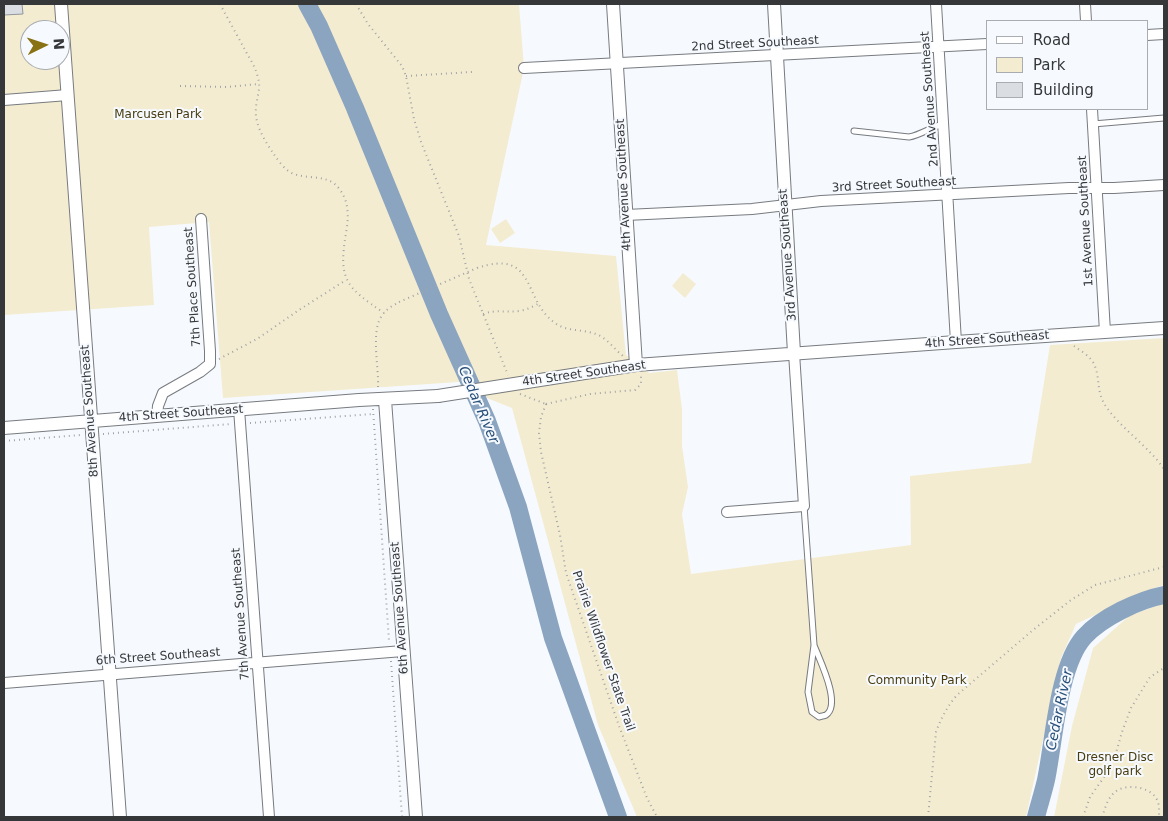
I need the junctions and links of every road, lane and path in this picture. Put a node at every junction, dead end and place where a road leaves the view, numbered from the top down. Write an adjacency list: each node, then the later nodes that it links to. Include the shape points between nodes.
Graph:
1 (61, 4): 20 (street, 8th Avenue Southeast)
2 (220, 4): 18 (path)
3 (356, 4): 17 (path)
4 (613, 4): 14 (street, 4th Avenue Southeast)
5 (774, 4): 13 (street, 3rd Avenue Southeast)
6 (936, 4): 12 (street, 2nd Avenue Southeast)
7 (1084, 4): 8 (street)
8 (1086, 20)
9 (1164, 34): 10 (street)
10 (1148, 35)
11 (986, 44): 12 (street, 2nd Street Southeast)
12 (939, 47): 13 (street, 2nd Street Southeast); 24 (street, 2nd Avenue Southeast)
13 (776, 56): 14 (street, 2nd Street Southeast); 30 (street, 3rd Avenue Southeast)
14 (617, 64): 15 (street, 2nd Street Southeast); 31 (street, 4th Avenue Southeast)
15 (524, 68)
16 (472, 72): 17 (path)
17 (406, 76): 36 (path, via 421,142 459,236 469,278)
18 (259, 84): 19 (path); 33 (path, via 256,122 282,165 294,174 322,177 338,188 344,198 348,215 342,263)
19 (180, 86)
20 (68, 95): 21 (street); 51 (street, 8th Avenue Southeast)
21 (4, 100)
22 (1092, 110): 25 (street, 1st Avenue Southeast)
23 (1164, 118): 25 (lane)
24 (944, 124): 26 (lane, via 909,137); 29 (street, 2nd Avenue Southeast)
25 (1093, 124): 28 (street, 1st Avenue Southeast)
26 (854, 131)
27 (1164, 185): 28 (street, 3rd Street Southeast)
28 (1097, 188): 29 (street, 3rd Street Southeast); 38 (street, 1st Avenue Southeast)
29 (948, 195): 30 (street, 3rd Street Southeast, via 821,201); 40 (street, 2nd Avenue Southeast)
30 (785, 206): 31 (street, 3rd Street Southeast); 41 (street, 3rd Avenue Southeast)
31 (626, 215): 43 (street, 4th Avenue Southeast)
32 (201, 218): 42 (street, 7th Place Southeast)
33 (346, 280): 35 (path, via 365,300); 42 (path, via 257,339)
34 (538, 304): 35 (path, bridge, via 520,270 494,263 399,302); 36 (path, via 517,312 498,310); 43 (path, via 556,324 605,339)
35 (384, 313): 46 (path, via 377,329)
36 (483, 314): 44 (path)
37 (1164, 328): 38 (street, 4th Street Southeast)
38 (1105, 332): 39 (street, 4th Street Southeast)
39 (1064, 334): 40 (street, 4th Street Southeast); 56 (path, via 1093,362 1100,398)
40 (956, 342): 41 (street, 4th Street Southeast)
41 (794, 353): 43 (street, 4th Street Southeast); 57 (street, 3rd Avenue Southeast)
42 (210, 364): 50 (street, 7th Place Southeast, via 163,393)
43 (636, 366): 46 (street, 4th Street Southeast, bridge, via 438,396); 47 (path, via 641,384 635,390 597,393)
44 (508, 376)
45 (516, 391): 47 (path)
46 (380, 400): 48 (street, 4th Street Southeast); 49 (path); 61 (street, 6th Avenue Southeast)
47 (546, 404): 71 (path, Prairie Wildflower State Trail, via 539,433 541,452 566,573 619,726)
48 (239, 409): 50 (street, 4th Street Southeast); 52 (street, 7th Avenue Southeast)
49 (373, 414): 52 (path); 62 (path)
50 (157, 416): 51 (street, 4th Street Southeast)
51 (91, 420): 53 (street, 4th Street Southeast); 54 (street, 8th Avenue Southeast)
52 (240, 424): 54 (path); 63 (street, 7th Avenue Southeast)
53 (4, 428)
54 (92, 435): 55 (path); 65 (street, 8th Avenue Southeast)
55 (4, 441)
56 (1164, 469)
57 (804, 506): 58 (street); 60 (lane)
58 (728, 512)
59 (1164, 567): 72 (path, via 1095,585 1033,630 957,695 946,708 936,732)
60 (814, 645): 60 (lane, via 808,692 812,712 818,717 827,715 832,695)
61 (403, 651): 62 (street, 6th Street Southeast); 70 (street, 6th Avenue Southeast)
62 (390, 652): 63 (street, 6th Street Southeast); 69 (path)
63 (258, 662): 65 (street, 6th Street Southeast); 68 (street, 7th Avenue Southeast)
64 (1164, 668): 73 (path, via 1150,678 1131,708 1114,760 1090,796)
65 (109, 673): 66 (street, 6th Street Southeast); 67 (street, 8th Avenue Southeast)
66 (4, 683)
67 (120, 817)
68 (269, 817)
69 (402, 817)
70 (416, 817)
71 (657, 817)
72 (928, 817)
73 (1083, 817)
74 (1102, 817): 75 (path, via 1110,797 1131,787 1154,794 1158,800)
75 (1159, 817)

